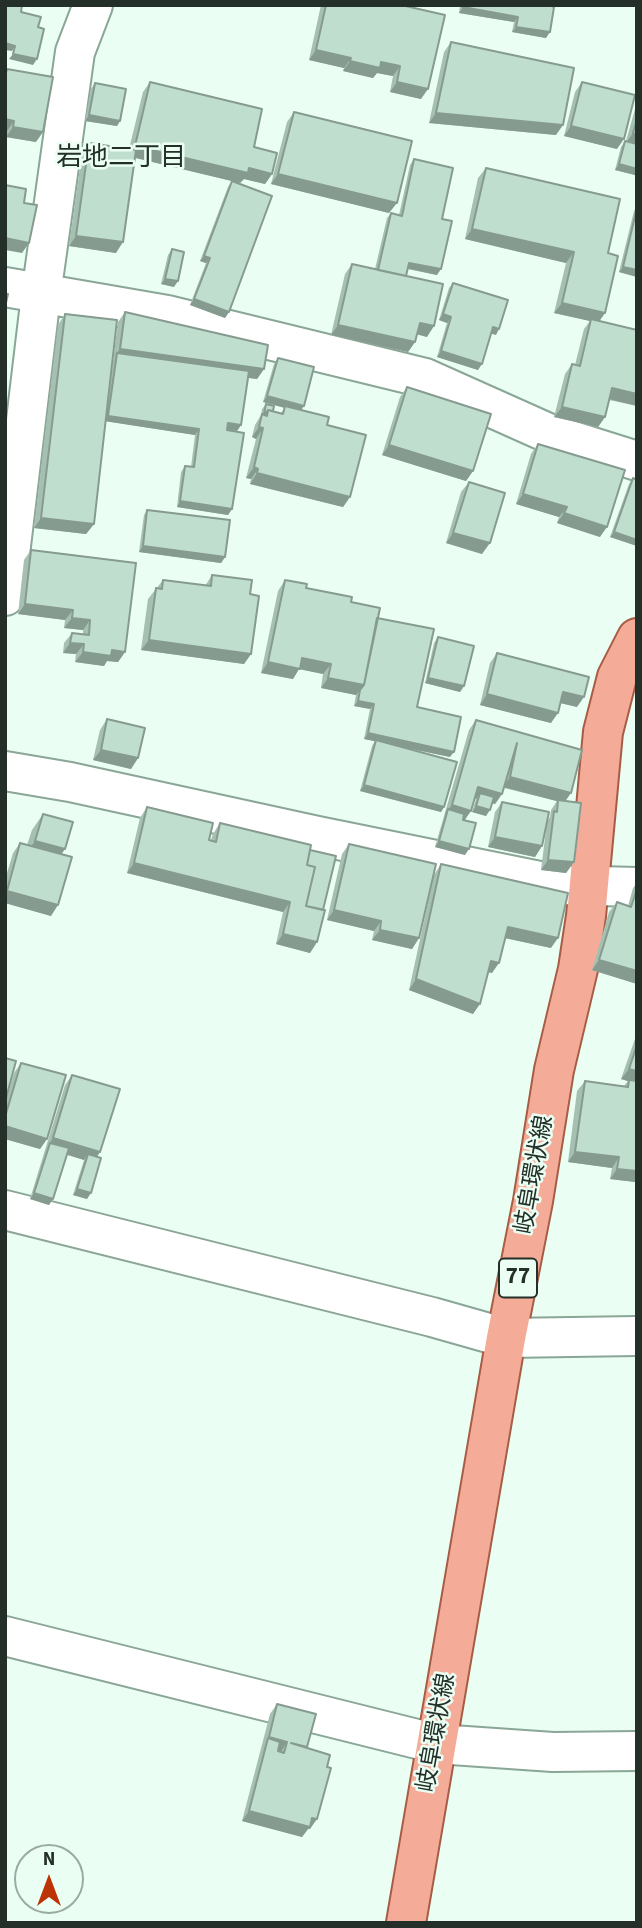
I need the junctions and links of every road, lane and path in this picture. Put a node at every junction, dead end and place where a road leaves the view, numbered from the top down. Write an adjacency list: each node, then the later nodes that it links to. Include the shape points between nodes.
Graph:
1 (90, 6): 2 (street, via 75,52)
2 (23, 291): 3 (street, via 167,315 425,378 548,433); 4 (street)
3 (637, 461)
4 (5, 596)
5 (637, 638): 7 (main road, 岐阜環状線 / 77, via 617,677 603,732)
6 (5, 771): 7 (street, via 560,886)
7 (589, 886): 8 (street); 11 (main road, 岐阜環状線 / 77, via 578,969 554,1070)
8 (637, 887)
9 (5, 1210): 11 (street)
10 (637, 1336): 11 (street)
11 (506, 1338): 13 (main road, 岐阜環状線 / 77)
12 (5, 1636): 13 (street)
13 (437, 1744): 14 (street, via 553,1752); 15 (main road, 岐阜環状線 / 77)
14 (637, 1751)
15 (406, 1923)

